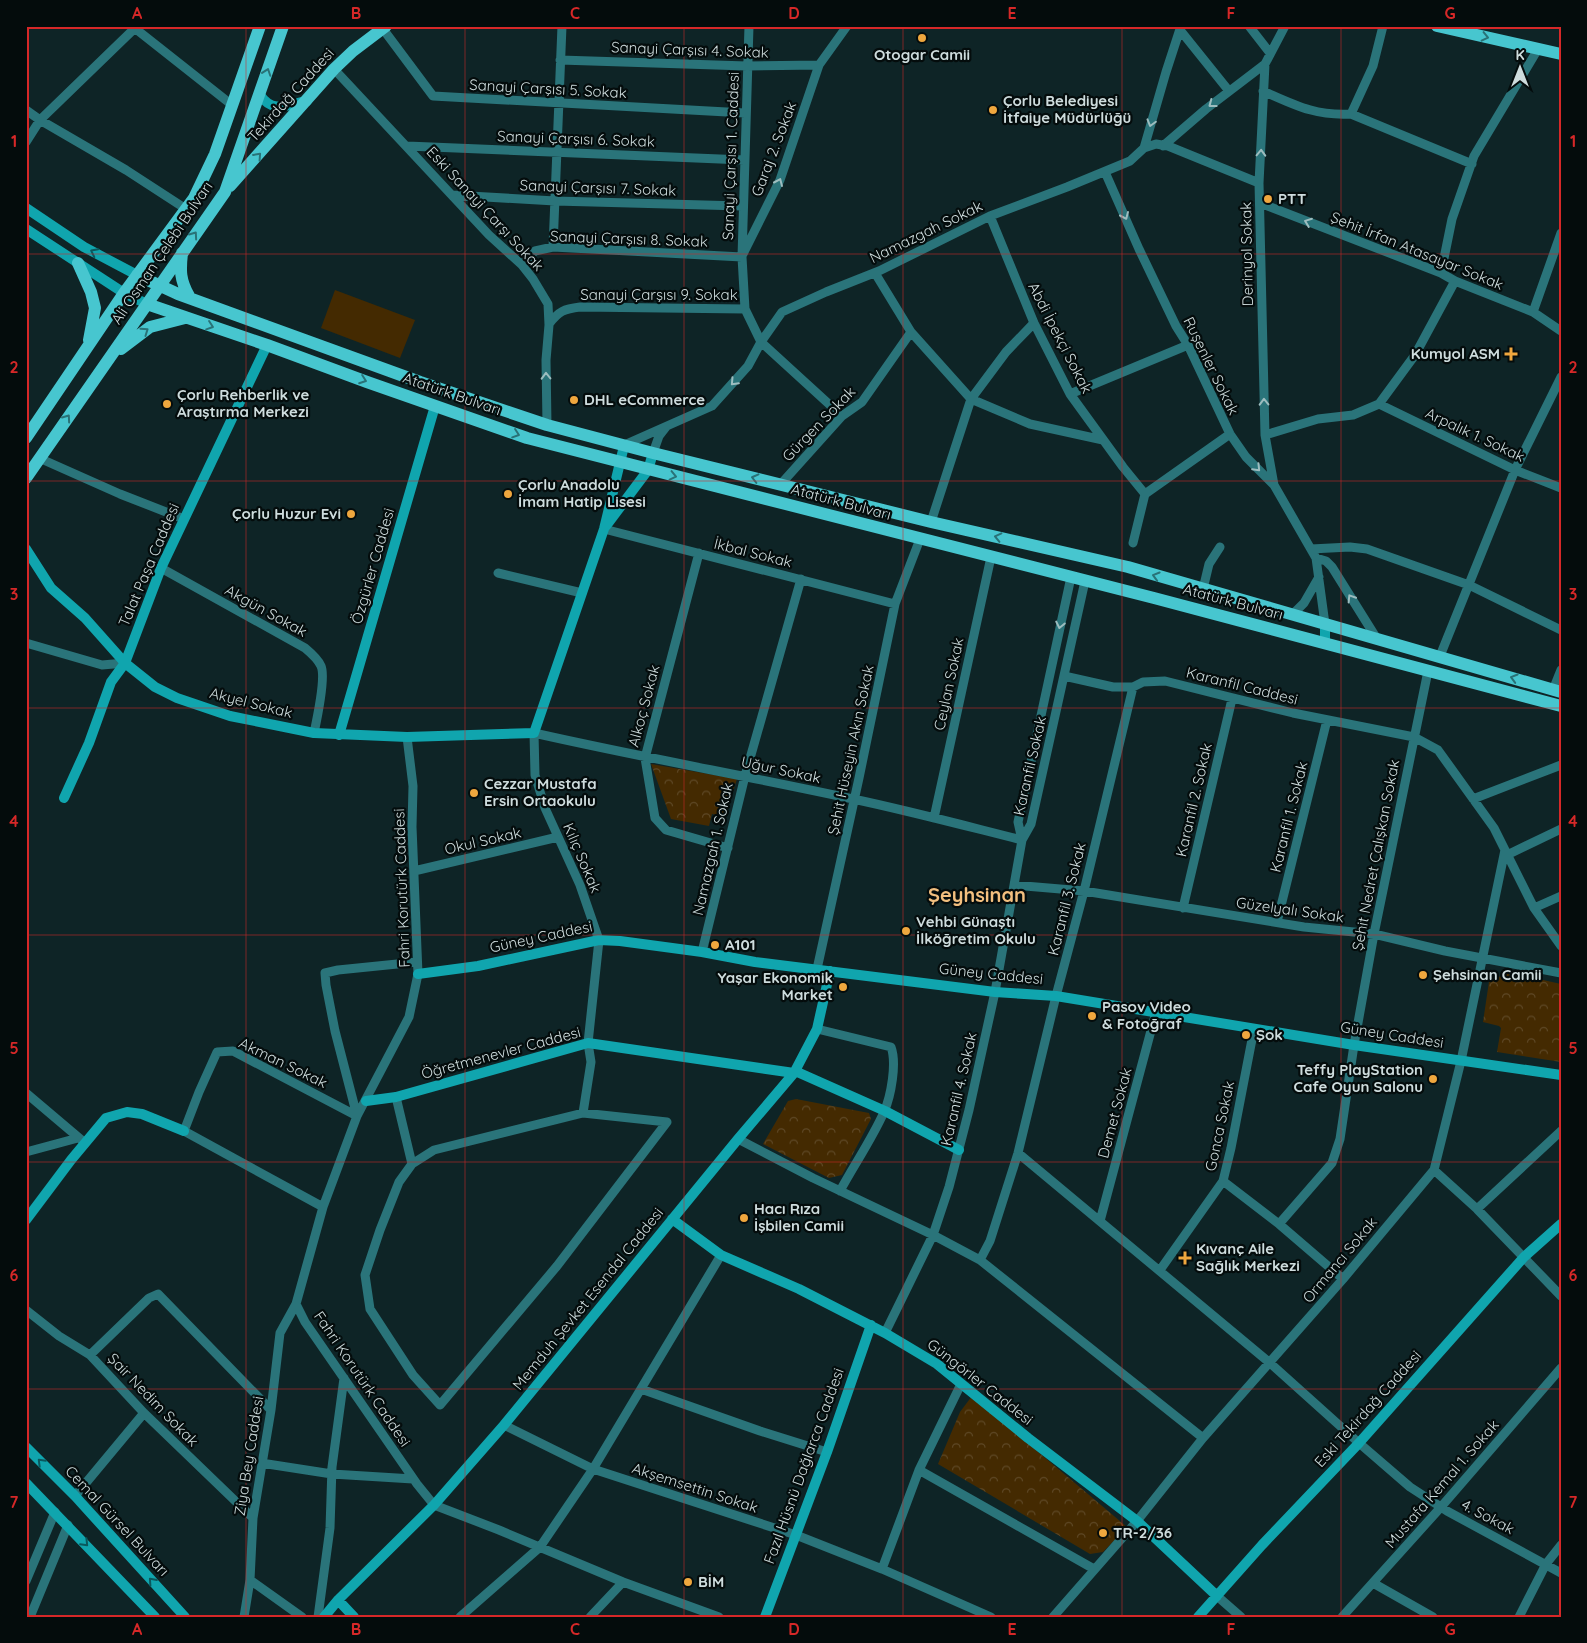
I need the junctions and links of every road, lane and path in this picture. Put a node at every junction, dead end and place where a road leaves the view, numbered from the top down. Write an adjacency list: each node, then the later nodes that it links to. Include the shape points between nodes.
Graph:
1 (260, 26): 26 (main road, Ali Osman Çelebi Bulvarı)
2 (283, 26): 23 (main road, Ali Osman Çelebi Bulvarı, one-way to 2)
3 (562, 26): 16 (street)
4 (748, 26): 19 (street, Sanayi Çarşısı 1. Caddesi)
5 (847, 26): 18 (street, Garaj 2. Sokak)
6 (1249, 26): 14 (street)
7 (1286, 26): 14 (street, Derinyol Sokak)
8 (1383, 26): 29 (street, via 1373,66)
9 (1437, 26): 13 (main road, one-way to 13)
10 (134, 27): 26 (street); 30 (street)
11 (385, 27): 20 (main road, Tekirdağ Caddesi); 25 (street, Sanayi Çarşısı 5. Sokak, via 433,96)
12 (1181, 28): 21 (street); 34 (street, one-way to 34)
13 (1538, 50): 15 (main road); 37 (street)
14 (1270, 53): 17 (street, Derinyol Sokak)
15 (1561, 54)
16 (560, 60): 19 (street, Sanayi Çarşısı 4. Sokak); 25 (street)
17 (1265, 64): 21 (street); 22 (street, Derinyol Sokak)
18 (819, 65): 19 (street, Sanayi Çarşısı 4. Sokak); 52 (street, Garaj 2. Sokak, one-way to 18, via 780,180)
19 (747, 66): 28 (street, Sanayi Çarşısı 1. Caddesi)
20 (334, 69): 24 (main road, Tekirdağ Caddesi); 32 (street, Eski Sanayi Çarşı Sokak)
21 (1229, 91): 33 (street, one-way to 33)
22 (1263, 91): 29 (street, via 1309,111); 39 (street, Derinyol Sokak, one-way to 22)
23 (260, 95): 24 (street, via 265,103 275,108); 40 (main road, Ali Osman Çelebi Bulvarı)
24 (307, 101): 40 (main road, Tekirdağ Caddesi, one-way to 24)
25 (559, 104): 28 (street, Sanayi Çarşısı 5. Sokak); 35 (street)
26 (232, 105): 46 (main road, Ali Osman Çelebi Bulvarı, via 215,154)
27 (26, 110): 30 (street)
28 (745, 113): 36 (street, Sanayi Çarşısı 1. Caddesi)
29 (1351, 114): 37 (street)
30 (40, 120): 31 (street); 46 (street)
31 (26, 142)
32 (407, 146): 35 (street, Sanayi Çarşısı 6. Sokak); 41 (street, Eski Sanayi Çarşı Sokak)
33 (1163, 146): 34 (street, via 1156,144); 39 (street)
34 (1144, 148): 38 (street, Namazgah Sokak, via 1130,161)
35 (557, 151): 36 (street, Sanayi Çarşısı 6. Sokak); 42 (street)
36 (744, 160): 44 (street, Sanayi Çarşısı 1. Caddesi)
37 (1472, 164): 56 (street, via 1452,218)
38 (1105, 172): 47 (street, Namazgah Sokak); 72 (street, Ruşenler Sokak, one-way to 72, via 1176,326)
39 (1260, 183): 43 (street, Derinyol Sokak)
40 (225, 192): 51 (main road, Ali Osman Çelebi Bulvarı, one-way to 40)
41 (452, 195): 42 (street, Sanayi Çarşısı 7. Sokak); 54 (street, Eski Sanayi Çarşı Sokak)
42 (555, 201): 44 (street, Sanayi Çarşısı 7. Sokak); 50 (street)
43 (1260, 203): 56 (street, Şehit İrfan Atasayar Sokak, one-way to 43); 84 (street, Derinyol Sokak, one-way to 43)
44 (742, 206): 52 (street, Sanayi Çarşısı 1. Caddesi)
45 (26, 208): 57 (street, one-way to 45, via 84,247)
46 (186, 209): 57 (main road, Ali Osman Çelebi Bulvarı)
47 (990, 216): 55 (street, Namazgah Sokak); 66 (street, Abdi İpekçi Sokak)
48 (26, 229): 53 (street, Atatürk Bulvarı)
49 (1561, 233): 64 (street)
50 (553, 247): 52 (street, Sanayi Çarşısı 8. Sokak); 54 (street, Sanayi Çarşısı 8. Sokak, via 535,251)
51 (182, 252): 59 (main road, Ali Osman Çelebi Bulvarı); 61 (main road, via 180,272)
52 (742, 257): 63 (street, Garaj 2. Sokak)
53 (78, 263): 60 (street, Atatürk Bulvarı); 73 (main road, via 95,308)
54 (522, 265): 67 (street, Eski Sanayi Çarşı Sokak, via 548,304)
55 (874, 273): 69 (street); 70 (street, Namazgah Sokak, via 782,312)
56 (1441, 273): 58 (street, Şehit İrfan Atasayar Sokak)
57 (138, 274): 59 (main road, Atatürk Bulvarı); 60 (main road, Ali Osman Çelebi Bulvarı)
58 (1455, 281): 64 (street, Şehit İrfan Atasayar Sokak); 78 (street, via 1416,355)
59 (159, 286): 61 (main road, Atatürk Bulvarı); 62 (main road, Ali Osman Çelebi Bulvarı)
60 (124, 293): 62 (street, Atatürk Bulvarı); 73 (main road, Ali Osman Çelebi Bulvarı)
61 (188, 296): 81 (main road, Atatürk Bulvarı)
62 (147, 304): 65 (main road, Atatürk Bulvarı); 74 (main road, Ali Osman Çelebi Bulvarı)
63 (745, 310): 67 (street, Sanayi Çarşısı 9. Sokak, via 580,307 556,314); 70 (street, Garaj 2. Sokak)
64 (1533, 312): 68 (street, Şehit İrfan Atasayar Sokak)
65 (187, 318): 71 (main road, Atatürk Bulvarı, one-way to 71); 74 (main road, one-way to 65, via 150,327)
66 (1034, 323): 76 (street, Abdi İpekçi Sokak); 77 (street, via 1006,352)
67 (549, 325): 81 (street, Eski Sanayi Çarşı Sokak, one-way to 67)
68 (1561, 331)
69 (911, 332): 77 (street); 80 (street, Gürgen Sokak, via 862,402)
70 (761, 342): 80 (street); 82 (street, Namazgah Sokak, one-way to 82, via 748,366 712,406)
71 (267, 345): 79 (main road, Atatürk Bulvarı, one-way to 79); 98 (street, Talat Paşa Caddesi)
72 (1188, 345): 76 (street); 83 (street, Ruşenler Sokak)
73 (86, 350): 85 (main road, Ali Osman Çelebi Bulvarı)
74 (109, 358): 89 (main road, Ali Osman Çelebi Bulvarı, one-way to 74)
75 (1561, 377): 92 (street)
76 (1070, 394): 86 (street, Abdi İpekçi Sokak)
77 (971, 399): 86 (street, via 1030,424); 99 (street)
78 (1380, 404): 84 (street, via 1353,415 1318,419); 92 (street, Arpalık 1. Sokak)
79 (436, 406): 90 (main road, Atatürk Bulvarı, one-way to 90, via 527,438); 137 (street, Özgürler Caddesi)
80 (842, 416): 94 (street, Gürgen Sokak)
81 (547, 425): 87 (main road, Atatürk Bulvarı)
82 (666, 427): 87 (street, Namazgah Sokak); 88 (street)
83 (1230, 434): 95 (street, Ruşenler Sokak, one-way to 95); 97 (street)
84 (1265, 435): 95 (street, Derinyol Sokak)
85 (26, 438)
86 (1103, 440): 97 (street, Abdi İpekçi Sokak)
87 (624, 446): 88 (main road, Atatürk Bulvarı); 90 (street)
88 (653, 453): 91 (street); 94 (main road, Atatürk Bulvarı, one-way to 88)
89 (39, 458): 93 (main road, Ali Osman Çelebi Bulvarı); 98 (street)
90 (620, 462): 91 (main road, Atatürk Bulvarı); 100 (street)
91 (648, 470): 100 (street); 101 (main road, Atatürk Bulvarı, one-way to 101)
92 (1515, 470): 96 (street, Arpalık 1. Sokak); 115 (street)
93 (26, 478)
94 (780, 485): 99 (main road, Atatürk Bulvarı)
95 (1274, 486): 104 (street, Ruşenler Sokak)
96 (1561, 488)
97 (1145, 494): 102 (street)
98 (184, 519): 109 (street, Talat Paşa Caddesi)
99 (931, 522): 116 (main road, Atatürk Bulvarı, one-way to 99, via 1128,567)
100 (604, 529): 106 (street, İkbal Sokak); 117 (street)
101 (920, 539): 107 (main road, Atatürk Bulvarı); 118 (street, Şehit Hüseyin Akın Sokak)
102 (1133, 544)
103 (1220, 546): 116 (street, via 1209,564)
104 (1311, 549): 108 (street, Ruşenler Sokak); 115 (street, via 1367,549)
105 (26, 550): 126 (street, Akyel Sokak, via 51,588 85,618)
106 (699, 553): 113 (street, İkbal Sokak); 140 (street, Alkoç Sokak)
107 (991, 557): 111 (main road, Atatürk Bulvarı); 146 (street, Ceylan Sokak)
108 (1316, 558): 112 (street); 122 (street, one-way to 108, via 1332,567)
109 (161, 568): 126 (street, Talat Paşa Caddesi); 135 (street, Akgün Sokak, via 305,648 314,657 322,667)
110 (498, 573): 117 (street)
111 (1071, 577): 114 (main road, Atatürk Bulvarı); 149 (street, Karanfil Sokak, one-way to 149, via 1018,822)
112 (1319, 577): 119 (street, via 1304,603); 120 (street)
113 (802, 580): 118 (street, İkbal Sokak); 142 (street, Namazgah 1. Sokak)
114 (1085, 581): 124 (main road, Atatürk Bulvarı); 129 (street, Karanfil Sokak)
115 (1469, 585): 121 (street); 125 (street)
116 (1203, 589): 119 (main road, Atatürk Bulvarı)
117 (582, 593): 136 (street)
118 (895, 604): 144 (street, Şehit Hüseyin Akın Sokak)
119 (1292, 615): 120 (main road, Atatürk Bulvarı)
120 (1325, 624): 122 (main road, Atatürk Bulvarı); 124 (street)
121 (1561, 630)
122 (1377, 639): 125 (main road, Atatürk Bulvarı)
123 (26, 643): 126 (street, via 102,665)
124 (1325, 644): 128 (main road, Atatürk Bulvarı)
125 (1440, 656): 131 (main road, Atatürk Bulvarı, one-way to 125)
126 (125, 663): 135 (street, Akyel Sokak, via 155,687 177,698 230,716); 143 (street, Talat Paşa Caddesi, via 111,682 89,743)
127 (1561, 670): 131 (street)
128 (1428, 671): 133 (main road, Atatürk Bulvarı); 139 (street, Şehit Nedret Çalışkan Sokak)
129 (1064, 676): 130 (street, Karanfil Caddesi, via 1113,687); 149 (street, Karanfil Sokak, via 1031,824)
130 (1133, 687): 132 (street, Karanfil Caddesi, via 1144,682 1165,681); 154 (street, Karanfil 3. Sokak)
131 (1557, 691)
132 (1232, 699): 134 (street, Karanfil Caddesi); 156 (street, Karanfil 2. Sokak)
133 (1560, 707)
134 (1327, 720): 139 (street, Karanfil Caddesi); 158 (street, Karanfil 1. Sokak)
135 (314, 733): 137 (street, Akyel Sokak)
136 (534, 733): 138 (street, Akyel Sokak); 140 (street, Uğur Sokak); 148 (street, Kılıç Sokak, via 535,775)
137 (339, 735): 138 (street, Akyel Sokak)
138 (407, 737): 152 (street, Fahri Korutürk Caddesi, via 413,786)
139 (1414, 737): 145 (street, Karanfil Caddesi, via 1438,750); 159 (street, Şehit Nedret Çalışkan Sokak)
140 (645, 758): 142 (street, Uğur Sokak); 150 (street, Alkoç Sokak, via 655,818 666,830)
141 (1561, 765): 145 (street)
142 (745, 776): 144 (street, Uğur Sokak); 150 (street, Namazgah 1. Sokak)
143 (64, 798)
144 (855, 799): 146 (street, Uğur Sokak); 165 (street, Şehit Hüseyin Akın Sokak)
145 (1473, 799): 151 (street, Karanfil Caddesi)
146 (934, 818): 149 (street, Uğur Sokak)
147 (1561, 829): 151 (street)
148 (558, 838): 152 (street, Okul Sokak); 160 (street, Kılıç Sokak, via 580,885)
149 (1022, 840): 153 (street, Karanfil 4. Sokak)
150 (728, 848): 162 (street, Namazgah 1. Sokak)
151 (1506, 852): 157 (street, Karanfil Caddesi); 163 (street, Ormancı Sokak)
152 (414, 871): 164 (street, Fahri Korutürk Caddesi)
153 (1014, 885): 154 (street, Güzelyalı Sokak); 169 (street, Karanfil 4. Sokak)
154 (1084, 891): 156 (street, Güzelyalı Sokak); 170 (street, Karanfil 3. Sokak)
155 (1561, 896): 157 (street)
156 (1183, 908): 158 (street, Güzelyalı Sokak)
157 (1534, 908): 161 (street, Karanfil Caddesi)
158 (1277, 922): 159 (street, Güzelyalı Sokak)
159 (1374, 934): 163 (street, Güzelyalı Sokak); 175 (street, Şehit Nedret Çalışkan Sokak)
160 (599, 940): 162 (street, Güney Caddesi); 168 (street, Güney Caddesi, via 478,966); 174 (street, Kılıç Sokak)
161 (1561, 946)
162 (702, 952): 165 (street, Güney Caddesi)
163 (1483, 958): 167 (street, Güzelyalı Sokak); 176 (street, Ormancı Sokak)
164 (418, 962): 168 (street, Fahri Korutürk Caddesi); 184 (street, via 325,973)
165 (817, 969): 166 (street, Güney Caddesi)
166 (830, 971): 169 (street, Güney Caddesi); 172 (street, Memduh Şevket Esendal Caddesi)
167 (1561, 973)
168 (418, 974): 181 (street, Fahri Korutürk Caddesi, via 409,1017)
169 (995, 992): 170 (street, Güney Caddesi); 189 (street, Karanfil 4. Sokak)
170 (1056, 996): 171 (street, Güney Caddesi); 191 (street, Karanfil 3. Sokak)
171 (1156, 1012): 173 (street, Güney Caddesi); 200 (street, Demet Sokak)
172 (817, 1029): 177 (street, Memduh Şevket Esendal Caddesi); 182 (street, via 891,1047 894,1054 892,1080)
173 (1254, 1029): 175 (street, Güney Caddesi); 194 (street, Gonca Sokak)
174 (588, 1043): 177 (street, Öğretmenevler Caddesi); 180 (street, Öğretmenevler Caddesi); 183 (street, Kılıç Sokak, via 591,1062)
175 (1354, 1045): 176 (street, Güney Caddesi); 201 (street, Şehit Nedret Çalışkan Sokak, via 1340,1139 1332,1163)
176 (1461, 1061): 178 (street, Güney Caddesi); 193 (street, Ormancı Sokak)
177 (794, 1072): 182 (street, Öğretmenevler Caddesi); 187 (street, Memduh Şevket Esendal Caddesi)
178 (1561, 1075)
179 (26, 1093): 188 (street)
180 (396, 1096): 181 (street, Öğretmenevler Caddesi); 192 (street)
181 (366, 1101): 184 (street, Fahri Korutürk Caddesi)
182 (885, 1111): 189 (street, Öğretmenevler Caddesi); 195 (street)
183 (583, 1113): 192 (street, via 434,1150); 192 (street, via 667,1122 557,1266 440,1405 413,1375 370,1309 365,1275 399,1182)
184 (357, 1116): 185 (street, Akman Sokak, via 233,1051 217,1052); 196 (street, Fahri Korutürk Caddesi)
185 (184, 1131): 188 (street, via 142,1114 127,1112 106,1118); 196 (street)
186 (1561, 1131): 197 (street)
187 (738, 1139): 195 (street); 198 (street, Memduh Şevket Esendal Caddesi)
188 (82, 1141): 190 (street); 199 (street)
189 (959, 1150): 203 (street, Karanfil 4. Sokak)
190 (26, 1152)
191 (1018, 1152): 200 (street, 4. Sokak); 206 (street, Karanfil 3. Sokak, via 990,1241)
192 (412, 1164)
193 (1434, 1170): 197 (street); 208 (street, Ormancı Sokak)
194 (1223, 1181): 201 (street); 207 (street, Gonca Sokak)
195 (840, 1191): 203 (street)
196 (323, 1207): 210 (street, Fahri Korutürk Caddesi)
197 (1476, 1209): 205 (street)
198 (672, 1219): 204 (street, Güngörler Caddesi); 222 (street, Memduh Şevket Esendal Caddesi)
199 (26, 1220)
200 (1100, 1222): 207 (street, 4. Sokak)
201 (1279, 1224): 208 (street)
202 (1561, 1224): 205 (street, Eski Tekirdağ Caddesi)
203 (933, 1235): 206 (street); 213 (street, Karanfil 4. Sokak)
204 (721, 1255): 212 (street, Güngörler Caddesi); 219 (street)
205 (1524, 1257): 209 (street); 224 (street, Eski Tekirdağ Caddesi)
206 (980, 1260): 223 (street)
207 (1160, 1270): 215 (street, 4. Sokak)
208 (1343, 1279): 215 (street, Ormancı Sokak)
209 (1561, 1296)
210 (296, 1304): 217 (street, Fahri Korutürk Caddesi, via 304,1322); 220 (street, Ziya Bey Caddesi, via 280,1333)
211 (26, 1310): 214 (street, Şair Nedim Sokak)
212 (871, 1325): 213 (street, Güngörler Caddesi); 226 (street, Fazıl Hüsnü Dağlarca Caddesi)
213 (885, 1332): 218 (street, Güngörler Caddesi, via 937,1364)
214 (90, 1355): 220 (street, via 149,1298 158,1294); 221 (street, Şair Nedim Sokak)
215 (1270, 1362): 223 (street, Ormancı Sokak); 224 (street, 4. Sokak)
216 (1561, 1368): 235 (street, Mustafa Kemal 1. Sokak)
217 (344, 1378): 230 (street); 231 (street, Fahri Korutürk Caddesi)
218 (962, 1384): 229 (street); 238 (street, Güngörler Caddesi)
219 (641, 1388): 226 (street); 228 (street)
220 (271, 1410): 227 (street, Ziya Bey Caddesi)
221 (144, 1413): 233 (street); 237 (street, Şair Nedim Sokak)
222 (504, 1425): 228 (street, Akşemsettin Sokak); 234 (street, Memduh Şevket Esendal Caddesi)
223 (1204, 1438): 238 (street, Ormancı Sokak)
224 (1359, 1443): 235 (street, 4. Sokak, via 1410,1487); 251 (street, Eski Tekirdağ Caddesi)
225 (26, 1447): 233 (street, Cemal Gürsel Bulvarı, one-way to 225)
226 (827, 1452): 240 (street, Fazıl Hüsnü Dağlarca Caddesi)
227 (261, 1463): 230 (street); 237 (street, Ziya Bey Caddesi)
228 (593, 1469): 240 (street, Akşemsettin Sokak); 242 (street)
229 (919, 1470): 244 (street); 245 (street)
230 (332, 1474): 231 (street); 258 (street, via 330,1528)
231 (413, 1479): 234 (street, Fahri Korutürk Caddesi)
232 (26, 1484): 236 (street)
233 (75, 1496): 255 (street, Cemal Gürsel Bulvarı, one-way to 233)
234 (434, 1505): 242 (street, Fahri Korutürk Caddesi); 252 (street, Memduh Şevket Esendal Caddesi)
235 (1441, 1508): 243 (street, 4. Sokak); 250 (street, Mustafa Kemal 1. Sokak)
236 (55, 1512): 239 (street); 248 (street)
237 (253, 1518): 247 (street, Ziya Bey Caddesi)
238 (1137, 1521): 245 (street, Ormancı Sokak); 251 (street, Güngörler Caddesi)
239 (68, 1525): 253 (street); 254 (street, one-way to 254)
240 (796, 1535): 244 (street, Akşemsettin Sokak); 264 (street, Fazıl Hüsnü Dağlarca Caddesi)
241 (1561, 1545): 243 (street)
242 (540, 1547): 249 (street, Fahri Korutürk Caddesi); 261 (street)
243 (1546, 1564): 246 (street, 4. Sokak); 271 (street)
244 (882, 1568): 265 (street, Akşemsettin Sokak)
245 (1094, 1569): 266 (street, Ormancı Sokak)
246 (1561, 1573)
247 (250, 1580): 256 (street, Ziya Bey Caddesi); 257 (street)
248 (26, 1582)
249 (623, 1582): 262 (street); 263 (street, Fahri Korutürk Caddesi)
250 (1373, 1583): 269 (street, Mustafa Kemal 1. Sokak); 270 (street)
251 (1217, 1596): 267 (street, Eski Tekirdağ Caddesi); 268 (street)
252 (338, 1600): 259 (street, Memduh Şevket Esendal Caddesi); 260 (street)
253 (30, 1617)
254 (155, 1617)
255 (185, 1617)
256 (244, 1617)
257 (302, 1617)
258 (318, 1617)
259 (324, 1617)
260 (354, 1617)
261 (460, 1617)
262 (590, 1617)
263 (719, 1617)
264 (765, 1617)
265 (991, 1617)
266 (1053, 1617)
267 (1198, 1617)
268 (1241, 1617)
269 (1342, 1617)
270 (1432, 1617)
271 (1518, 1617)

